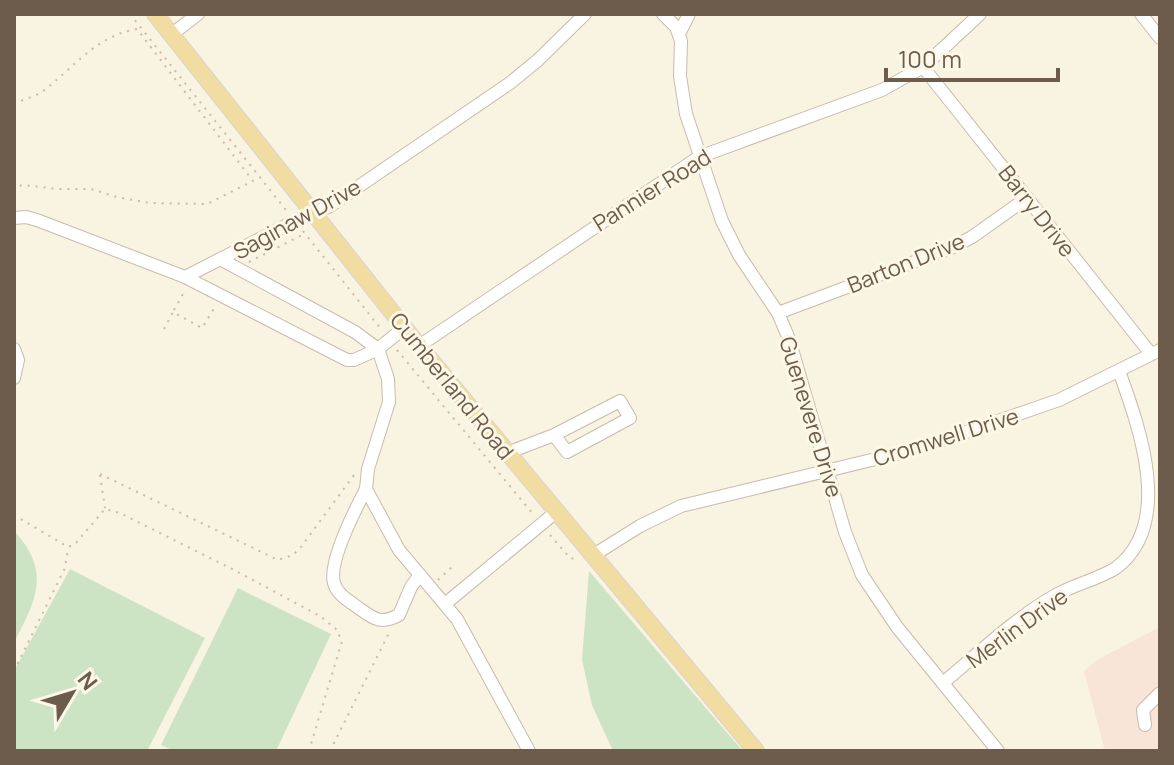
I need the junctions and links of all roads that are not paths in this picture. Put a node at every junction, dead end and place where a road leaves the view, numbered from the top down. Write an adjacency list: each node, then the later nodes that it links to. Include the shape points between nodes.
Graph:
1 (155, 14): 9 (main road, Cumberland Road)
2 (198, 14): 9 (street)
3 (585, 14): 14 (street, Saginaw Drive, via 510,83)
4 (663, 14): 8 (street)
5 (689, 14): 8 (street)
6 (980, 14): 11 (street, Pannier Road)
7 (1141, 14): 10 (street)
8 (679, 34): 12 (street, Guenevere Drive, via 681,93)
9 (171, 35): 14 (main road, Cumberland Road)
10 (1160, 38)
11 (923, 67): 12 (street, Pannier Road, via 868,96); 13 (street, Barry Drive)
12 (699, 157): 18 (street, Guenevere Drive, via 728,237); 20 (street, Pannier Road)
13 (1027, 198): 18 (street, Barton Drive, via 949,249); 23 (street, Barry Drive)
14 (313, 214): 16 (street, Saginaw Drive); 19 (main road, Cumberland Road)
15 (14, 218): 17 (street, via 37,220)
16 (222, 260): 17 (street, Saginaw Drive); 22 (street)
17 (188, 279): 22 (street, via 347,360)
18 (778, 313): 28 (street, Guenevere Drive)
19 (404, 328): 20 (main road, Cumberland Road); 22 (street)
20 (419, 346): 27 (main road, Cumberland Road)
21 (14, 349): 25 (street)
22 (378, 349): 29 (street, via 389,402)
23 (1156, 352): 24 (street, Cromwell Drive)
24 (1119, 371): 28 (street, Cromwell Drive, via 1033,410 917,449); 34 (street, Merlin Drive, via 1154,477 1153,513 1144,535 1116,568 1046,601)
25 (14, 378)
26 (554, 435): 26 (street, via 620,401 630,418 567,452); 27 (street)
27 (507, 453): 30 (main road, Cumberland Road)
28 (828, 471): 31 (street, Cromwell Drive, via 699,499); 34 (street, Guenevere Drive, via 862,575)
29 (366, 489): 32 (street); 32 (street, via 346,527 333,581 339,593 373,619 386,622 399,615)
30 (556, 512): 31 (main road, Cumberland Road); 33 (street)
31 (589, 553): 38 (main road, Cumberland Road)
32 (419, 576): 33 (street)
33 (445, 604): 37 (street)
34 (943, 683): 39 (street, Guenevere Drive)
35 (1160, 693): 36 (street, via 1143,710)
36 (1145, 725)
37 (529, 751)
38 (756, 751)
39 (998, 751)

